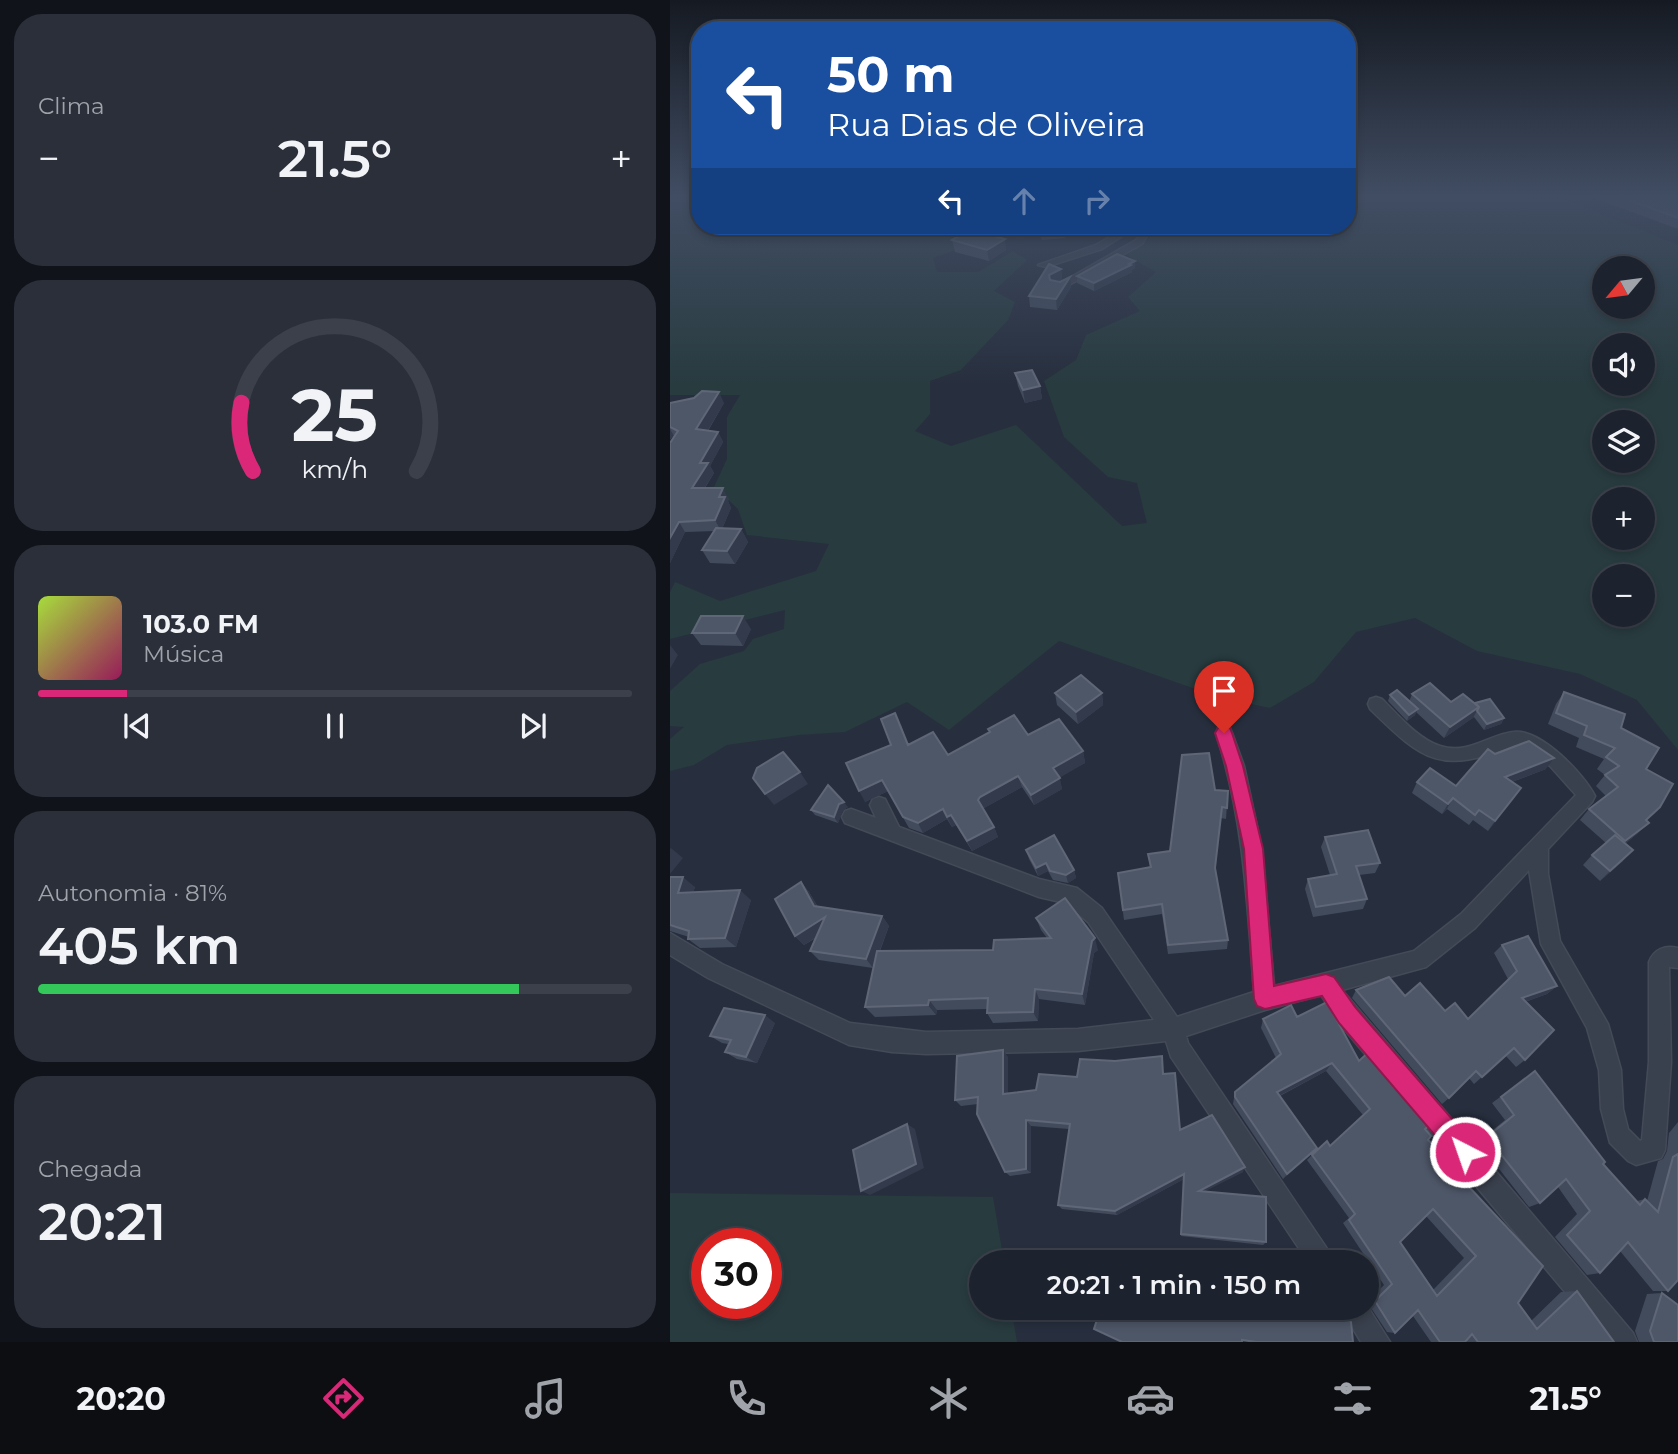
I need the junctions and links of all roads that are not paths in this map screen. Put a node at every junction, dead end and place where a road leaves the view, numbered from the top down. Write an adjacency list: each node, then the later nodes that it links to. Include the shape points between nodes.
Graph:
1 (1060, 260): 3 (street)
2 (1108, 260): 4 (street)
3 (1043, 265)
4 (1057, 288)
5 (1376, 704): 10 (street, via 1431,752 1462,756 1515,738 1538,746 1579,782 1586,796)
6 (1224, 733): 14 (street, via 1253,849)
7 (879, 805): 9 (street)
8 (851, 817): 9 (street)
9 (893, 834): 15 (street, via 1083,903 1108,930)
10 (1539, 849): 12 (street, via 1538,874 1551,944 1597,1024 1610,1070 1618,1135 1636,1153 1653,1150 1660,1062 1659,962 1668,956); 13 (street, via 1468,921 1419,960)
11 (670, 943): 15 (street, via 804,1014 849,1034 881,1040 926,1044 1066,1040)
12 (1678, 958)
13 (1326, 985): 14 (street); 19 (street)
14 (1265, 999): 15 (street)
15 (1173, 1029): 16 (street, via 1179,1049)
16 (1315, 1250)
17 (1362, 1320): 18 (street)
18 (1377, 1342)
19 (1624, 1342)

